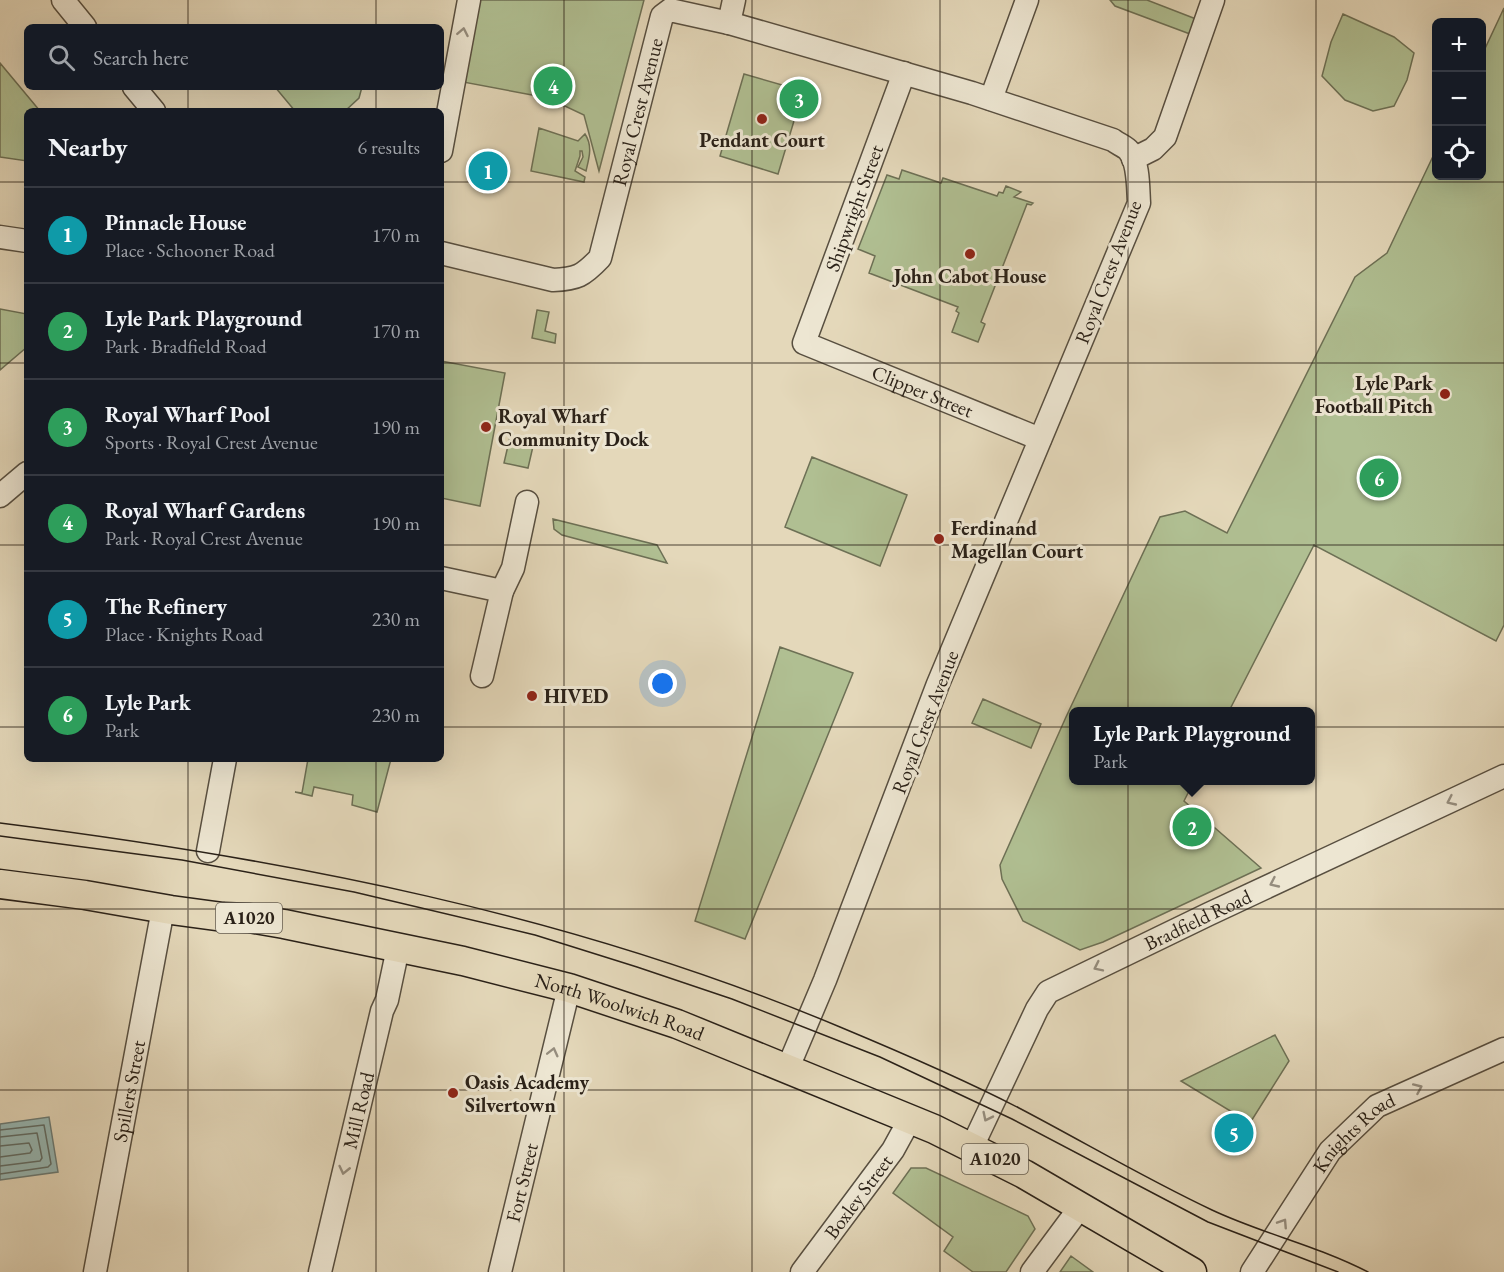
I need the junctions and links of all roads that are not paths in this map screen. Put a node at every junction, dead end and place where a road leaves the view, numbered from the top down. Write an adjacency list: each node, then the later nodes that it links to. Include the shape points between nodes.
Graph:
1 (63, 0): 7 (street)
2 (469, 0): 12 (street, one-way to 2)
3 (734, 0): 6 (street)
4 (1027, 0): 10 (street)
5 (1213, 0): 13 (street, via 1165,137 1153,149)
6 (729, 23): 8 (street, Royal Crest Avenue); 16 (street, Royal Crest Avenue, via 670,10 662,16 600,258 585,273 554,280)
7 (83, 24)
8 (904, 73): 10 (street, Royal Crest Avenue); 17 (street, Shipwright Street)
9 (136, 90): 11 (street)
10 (991, 99): 13 (street, Royal Crest Avenue, via 1113,140 1130,151)
11 (152, 108)
12 (444, 135)
13 (1133, 159): 18 (street, Royal Crest Avenue, via 1138,203)
14 (0, 237): 15 (street)
15 (24, 241)
16 (444, 254)
17 (804, 342): 18 (street, Clipper Street)
18 (1040, 439): 33 (street, Royal Crest Avenue, via 938,684)
19 (24, 475): 20 (street)
20 (0, 496)
21 (527, 502): 23 (street, via 513,568)
22 (444, 579): 23 (street)
23 (502, 591): 24 (street)
24 (482, 676)
25 (224, 762): 27 (street)
26 (1504, 776): 35 (street, Bradfield Road, one-way to 35, via 1048,992)
27 (208, 852)
28 (0, 884): 29 (main road, North Woolwich Road / A1020)
29 (163, 909): 30 (main road, North Woolwich Road / A1020, via 249,918); 37 (street, Spillers Street)
30 (398, 948): 31 (main road, North Woolwich Road / A1020); 38 (street, Mill Road, one-way to 38)
31 (569, 988): 33 (main road, North Woolwich Road / A1020, via 677,1024); 39 (street, Fort Street, one-way to 31)
32 (1504, 1049): 43 (street, Knights Road, one-way to 32, via 1329,1151 1377,1106)
33 (787, 1070): 34 (main road, North Woolwich Road / A1020)
34 (910, 1119): 35 (main road, North Woolwich Road / A1020); 40 (street, Boxley Street, via 893,1150)
35 (972, 1147): 36 (main road, North Woolwich Road / A1020)
36 (1081, 1206): 41 (street); 42 (main road, North Woolwich Road / A1020)
37 (95, 1272)
38 (320, 1272)
39 (500, 1272)
40 (802, 1272)
41 (1032, 1272)
42 (1192, 1272)
43 (1252, 1272)

